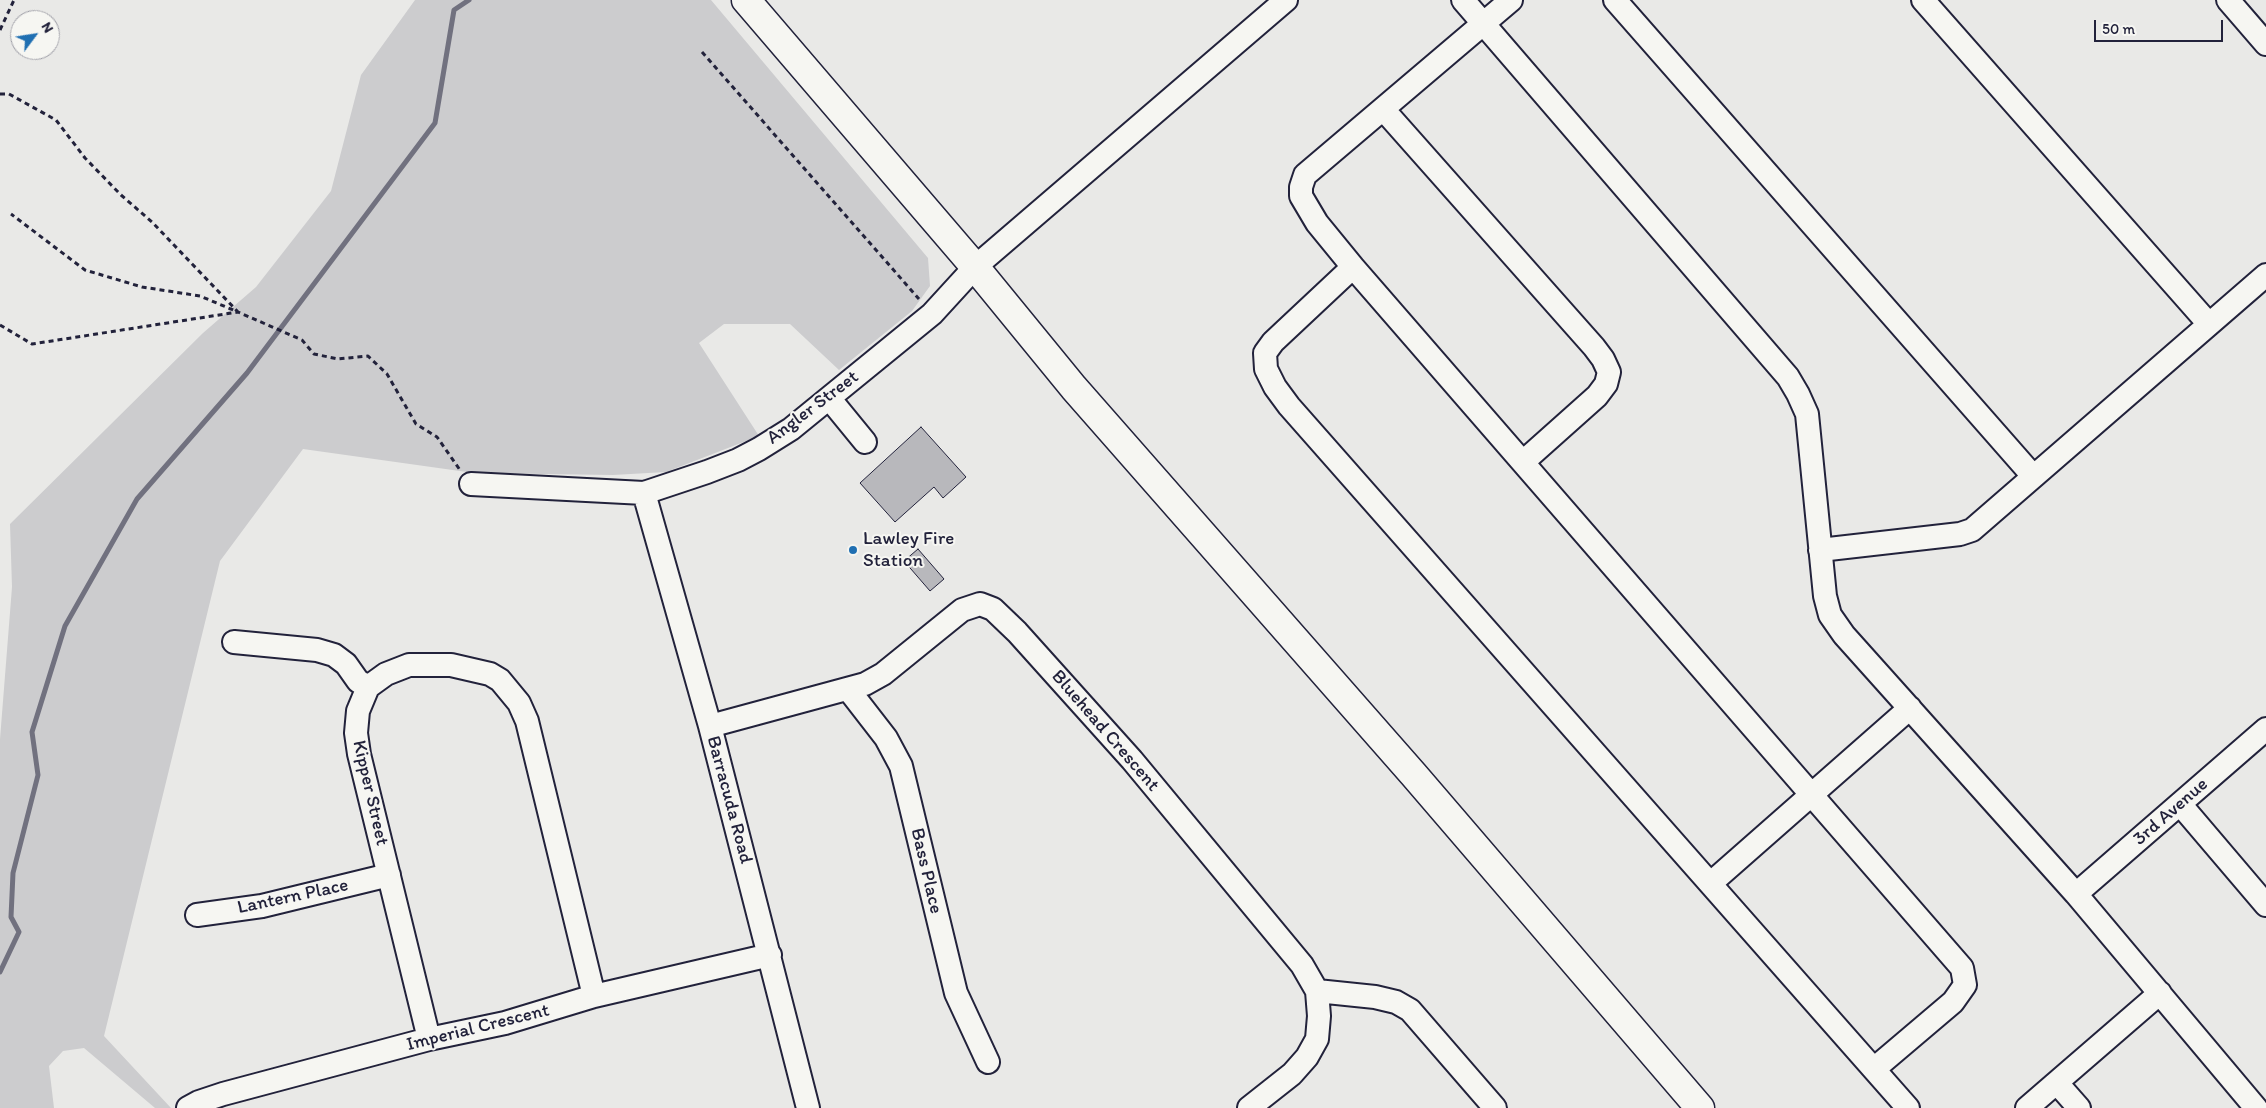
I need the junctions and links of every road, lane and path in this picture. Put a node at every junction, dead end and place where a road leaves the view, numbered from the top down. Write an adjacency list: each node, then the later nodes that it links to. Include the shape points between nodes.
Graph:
1 (14, 0): 10 (path)
2 (746, 0): 16 (main road)
3 (1286, 0): 16 (street, Angler Street)
4 (1463, 0): 9 (street)
5 (1511, 0): 9 (street)
6 (1615, 0): 26 (street)
7 (1923, 0): 21 (street)
8 (2228, 0): 11 (street)
9 (1483, 24): 14 (street); 29 (street, via 1788,378 1807,414)
10 (0, 30)
11 (2266, 44)
12 (702, 52): 20 (path)
13 (0, 94): 19 (path, via 9,94 56,120 85,158)
14 (1383, 109): 17 (street, via 1305,175 1300,187 1308,209); 25 (street, via 1594,347 1609,372 1598,396)
15 (11, 214): 19 (path, via 86,270 142,287 200,296)
16 (975, 267): 20 (street, Angler Street); 55 (main road, via 1074,388)
17 (1353, 267): 25 (street); 39 (street, via 1273,342 1265,353 1264,361 1270,380 1295,413)
18 (2266, 274): 21 (street)
19 (238, 312): 22 (path, via 32,344); 27 (path, via 302,340 314,354 338,358 368,356 386,374 416,424 437,437)
20 (932, 314): 23 (street, Angler Street)
21 (2208, 323): 26 (street)
22 (0, 325)
23 (829, 398): 24 (street); 28 (street, Angler Street, via 791,429 738,460)
24 (865, 442)
25 (1523, 462): 36 (street)
26 (2033, 476): 29 (street, via 1972,530)
27 (471, 484): 28 (street, Angler Street)
28 (644, 493): 34 (street, Barracuda Road)
29 (1820, 550): 33 (street, via 1830,614 1844,635)
30 (234, 642): 31 (street, via 317,650 334,655)
31 (368, 687): 38 (street, Kipper Street, via 358,711 356,733); 46 (street, via 386,674 409,665 451,665 490,674 513,695 526,721)
32 (848, 689): 34 (street, Bluehead Crescent); 44 (street, Bluehead Crescent, via 883,674 962,610 980,604 993,609 1132,760 1302,965); 48 (street, Bass Place, via 886,738 901,766 956,994)
33 (1910, 708): 36 (street); 40 (street)
34 (710, 726): 43 (street, Barracuda Road)
35 (2266, 729): 37 (street, 3rd Avenue)
36 (1812, 795): 39 (street); 49 (street, via 1962,968 1964,985 1952,1002)
37 (2180, 804): 40 (street, 3rd Avenue); 41 (street)
38 (389, 875): 42 (street, Lantern Place, via 262,906); 47 (street, Kipper Street)
39 (1711, 883): 49 (street)
40 (2076, 894): 45 (street)
41 (2266, 905)
42 (197, 915)
43 (770, 955): 46 (street, Imperial Crescent); 53 (street, Barracuda Road)
44 (1317, 991): 51 (street, Bluehead Crescent, via 1319,1016 1316,1039 1307,1057); 54 (street, via 1375,997 1396,1002 1410,1010)
45 (2160, 993): 50 (street); 59 (street)
46 (594, 996): 47 (street, Imperial Crescent, via 534,1016)
47 (429, 1039): 52 (street, Imperial Crescent, via 223,1094)
48 (988, 1062)
49 (1874, 1070): 56 (street)
50 (2057, 1083): 57 (street); 58 (street)
51 (1261, 1104)
52 (188, 1108)
53 (808, 1108)
54 (1495, 1108)
55 (1700, 1108)
56 (1908, 1108)
57 (2027, 1108)
58 (2079, 1108)
59 (2256, 1108)

